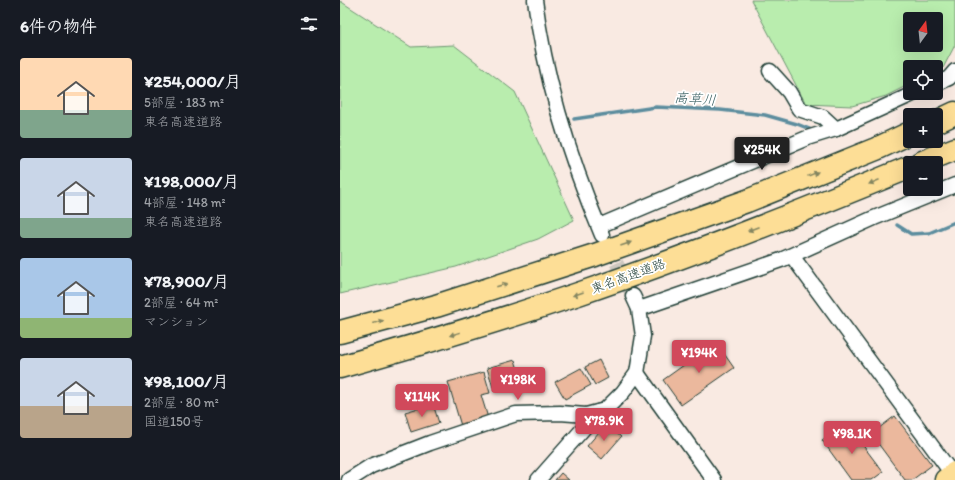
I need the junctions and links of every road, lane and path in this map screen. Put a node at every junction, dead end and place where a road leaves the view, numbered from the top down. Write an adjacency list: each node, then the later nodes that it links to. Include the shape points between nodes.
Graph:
1 (535, 0): 8 (street, via 539,33 566,141 600,231 806,138)
2 (770, 71): 8 (street, via 789,92 799,109 823,117)
3 (955, 71): 4 (street)
4 (943, 81)
5 (903, 98): 8 (street)
6 (955, 113): 7 (highway)
7 (943, 119)
8 (836, 129)
9 (903, 136): 17 (highway, one-way to 9, via 436,306 595,255 747,201)
10 (955, 148): 11 (highway)
11 (936, 156)
12 (903, 170): 18 (highway, 東名高速道路, one-way to 18, via 581,293 449,336)
13 (955, 185): 14 (street, via 896,208)
14 (792, 256): 16 (street); 21 (street)
15 (633, 296): 16 (street)
16 (639, 309): 19 (street, via 643,336)
17 (340, 332)
18 (340, 367)
19 (637, 373): 20 (street, via 623,392 605,410); 24 (street)
20 (598, 412): 22 (street, via 586,415 516,414 371,466); 23 (street)
21 (951, 476)
22 (349, 480)
23 (538, 480)
24 (714, 480)

